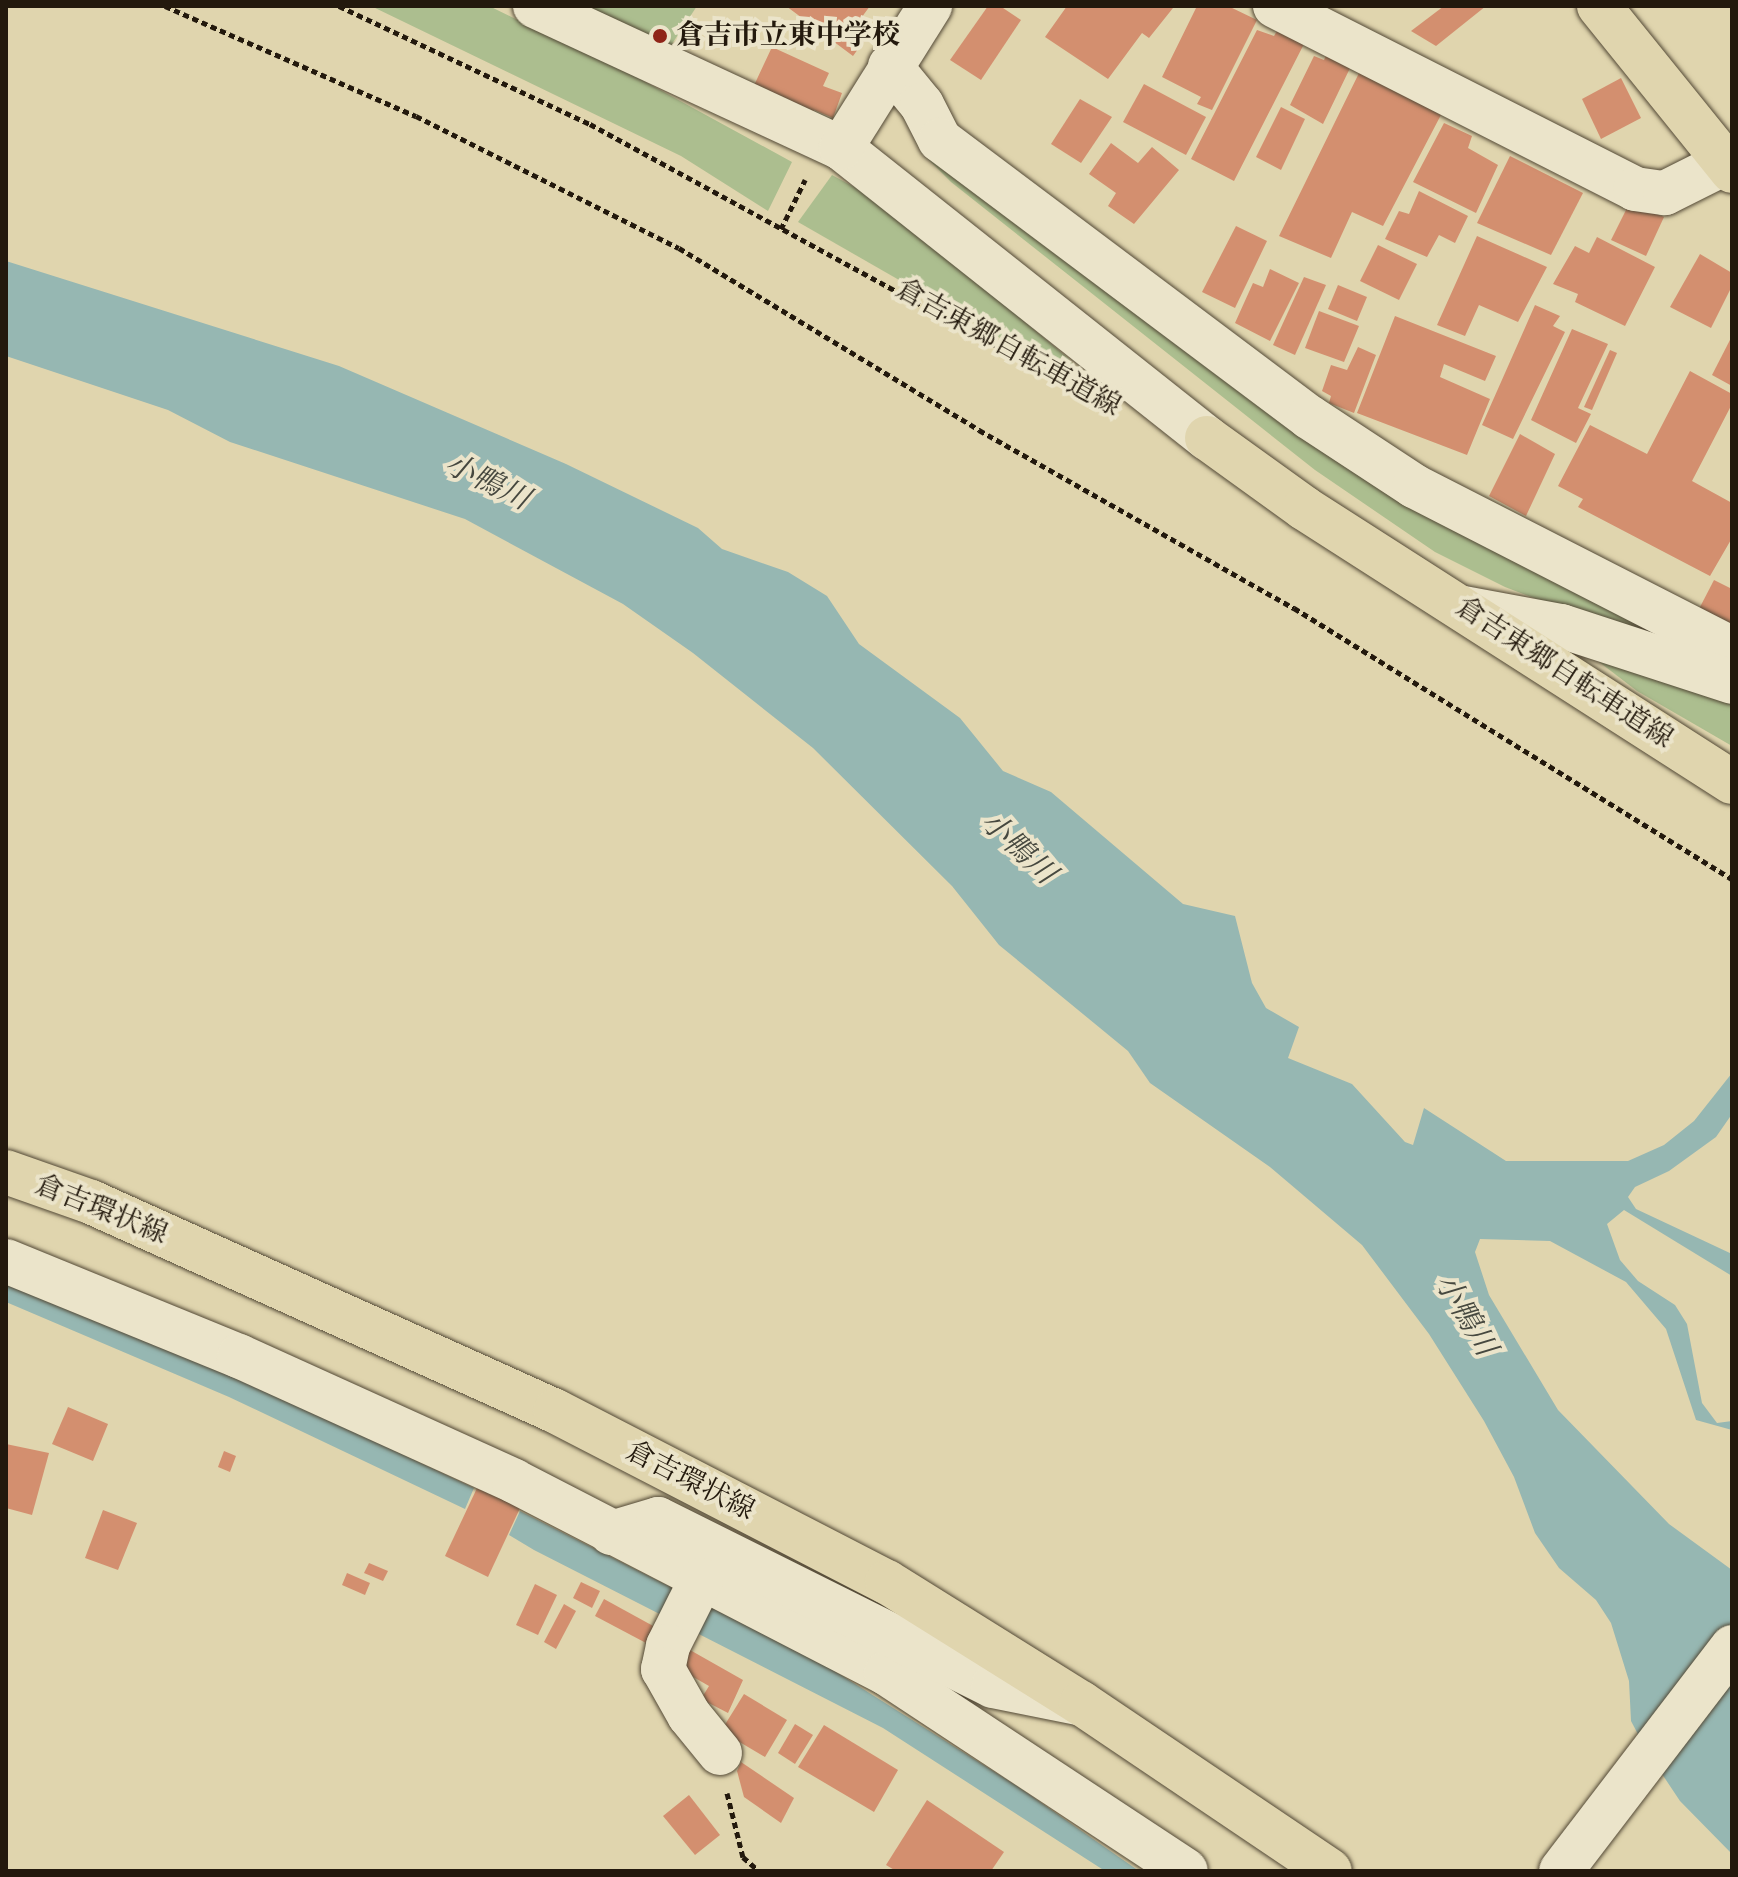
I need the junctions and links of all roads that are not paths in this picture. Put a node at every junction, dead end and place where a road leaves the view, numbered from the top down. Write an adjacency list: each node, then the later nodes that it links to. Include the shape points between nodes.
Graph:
1 (535, 6): 6 (street)
2 (930, 6): 5 (street)
3 (1275, 6): 7 (street, via 1635,189 1665,193)
4 (1599, 6): 7 (main road)
5 (890, 66): 6 (street); 10 (street, via 922,105 940,140 1309,417 1414,486)
6 (826, 158): 8 (street)
7 (1728, 167)
8 (1207, 438): 9 (main road, 倉吉東郷自転車道線, via 1304,508)
9 (1463, 608): 11 (street, via 1561,626); 12 (main road, 倉吉東郷自転車道線)
10 (1732, 649)
11 (1732, 682)
12 (1732, 782)
13 (6, 1172): 18 (main road, 倉吉環状線, via 91,1202 555,1411 887,1582)
14 (6, 1261): 15 (street, via 254,1363 514,1481)
15 (611, 1533): 16 (street); 18 (street, via 658,1519 993,1686)
16 (701, 1580): 19 (street, via 668,1646 663,1669 689,1715); 20 (street, via 886,1673)
17 (1732, 1647): 22 (street)
18 (1081, 1703): 21 (main road, 倉吉環状線)
19 (720, 1753)
20 (1186, 1871)
21 (1330, 1871)
22 (1561, 1871)

